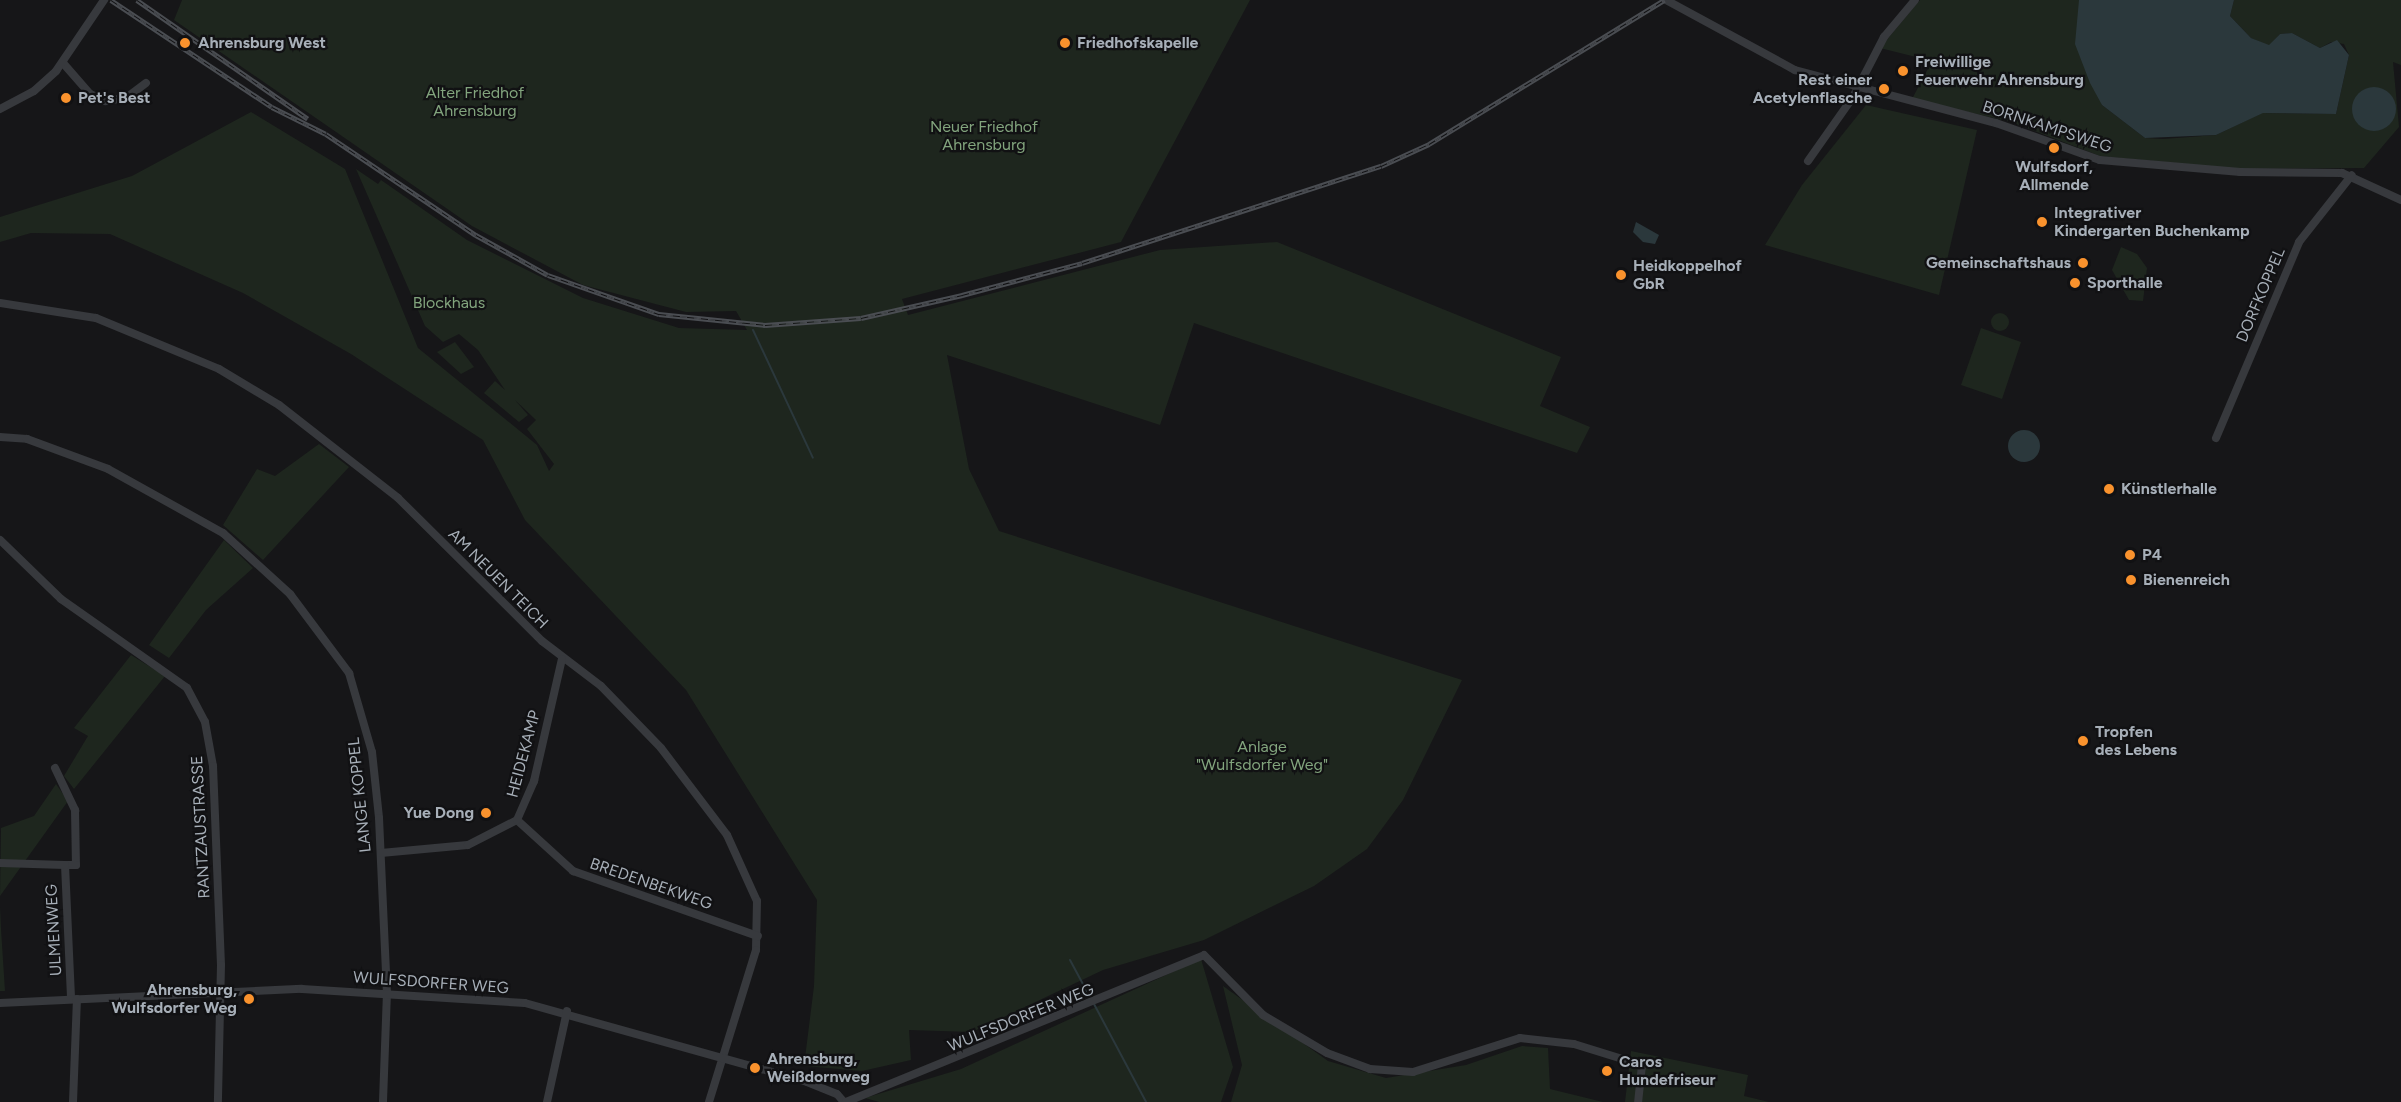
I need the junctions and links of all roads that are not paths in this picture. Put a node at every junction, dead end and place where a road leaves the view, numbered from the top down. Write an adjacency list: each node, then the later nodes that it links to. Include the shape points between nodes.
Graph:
1 (104, 0): 4 (street)
2 (1665, 0): 6 (street, BORNKAMPSWEG, via 1740,44)
3 (1915, 0): 6 (street, via 1884,37)
4 (63, 63): 5 (street, via 90,94 105,101 126,98); 7 (street, via 33,91)
5 (146, 83)
6 (1856, 89): 8 (street); 9 (street, BORNKAMPSWEG, via 1996,123 2115,163)
7 (0, 109)
8 (1808, 161)
9 (2352, 175): 10 (street, BORNKAMPSWEG); 13 (street, DORFKOPPEL, via 2299,242)
10 (2401, 200)
11 (0, 303): 15 (street, AM NEUEN TEICH, via 52,308 138,333 219,369 279,405 398,498)
12 (0, 437): 18 (street, LANGE KOPPEL, via 58,450 155,492 223,533 290,594 328,640 358,693 372,752)
13 (2216, 438)
14 (0, 540): 22 (street, RANTZAUSTRASSE, via 61,599 168,671 199,708 213,766)
15 (562, 658): 17 (street, HEIDEKAMP, via 534,781); 21 (street, AM NEUEN TEICH, via 601,686 693,786 749,878)
16 (55, 768): 20 (street, ULMENWEG, via 75,810 76,865)
17 (517, 820): 18 (street, HEIDEKAMP, via 468,845); 21 (street, BREDENBEKWEG, via 573,871)
18 (381, 853): 23 (street, LANGE KOPPEL)
19 (0, 863): 20 (street)
20 (65, 865): 24 (street, ULMENWEG)
21 (758, 936): 27 (street, AM NEUEN TEICH)
22 (222, 990): 23 (street, WULFSDORFER WEG); 24 (street, WULFSDORFER WEG); 29 (street, RANTZAUSTRASSE)
23 (387, 992): 26 (street, WULFSDORFER WEG); 30 (street, LANGE KOPPEL)
24 (74, 999): 25 (street, WULFSDORFER WEG); 28 (street, ULMENWEG)
25 (0, 1003)
26 (567, 1011): 27 (street, WULFSDORFER WEG); 31 (street)
27 (723, 1057): 32 (street, AM NEUEN TEICH); 33 (street, WULFSDORFER WEG, via 829,1090)
28 (73, 1102)
29 (218, 1102)
30 (383, 1102)
31 (547, 1102)
32 (709, 1102)
33 (845, 1102): 34 (street, WULFSDORFER WEG, via 1204,955 1263,1015 1327,1053 1370,1069 1413,1072 1520,1038 1574,1044 1641,1065)
34 (1638, 1102)

